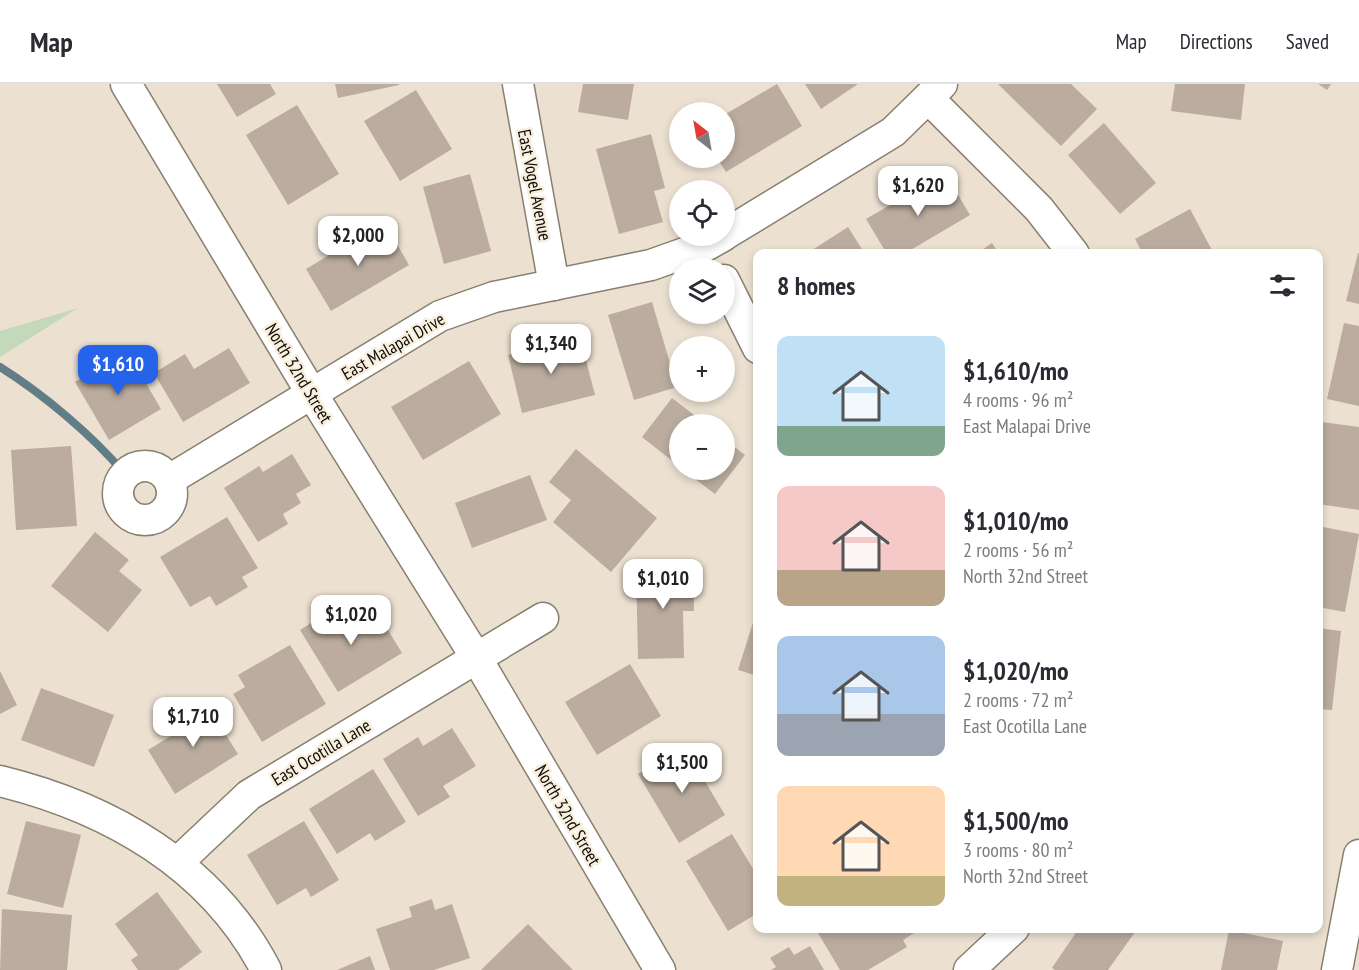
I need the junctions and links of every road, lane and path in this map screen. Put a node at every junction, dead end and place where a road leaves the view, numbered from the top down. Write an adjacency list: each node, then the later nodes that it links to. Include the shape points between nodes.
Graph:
1 (126, 84): 10 (street, North 32nd Street)
2 (518, 84): 7 (street, East Vogel Avenue)
3 (935, 91): 4 (street, East Malapai Drive, via 893,132); 6 (street)
4 (735, 235)
5 (718, 246): 7 (street, East Malapai Drive)
6 (1070, 249)
7 (554, 285): 10 (street, East Malapai Drive, via 494,297 440,316)
8 (735, 302): 9 (street)
9 (753, 338)
10 (312, 394): 11 (street, East Malapai Drive); 13 (street, North 32nd Street)
11 (169, 480)
12 (543, 618): 13 (street)
13 (477, 659): 16 (street, East Ocotilla Lane, via 249,795); 19 (street, North 32nd Street)
14 (0, 781): 16 (street, via 45,792 100,815 145,838)
15 (1359, 855): 21 (street)
16 (178, 862): 18 (street, via 230,914)
17 (1009, 933): 20 (street)
18 (266, 970)
19 (660, 970)
20 (969, 970)
21 (1337, 970)

